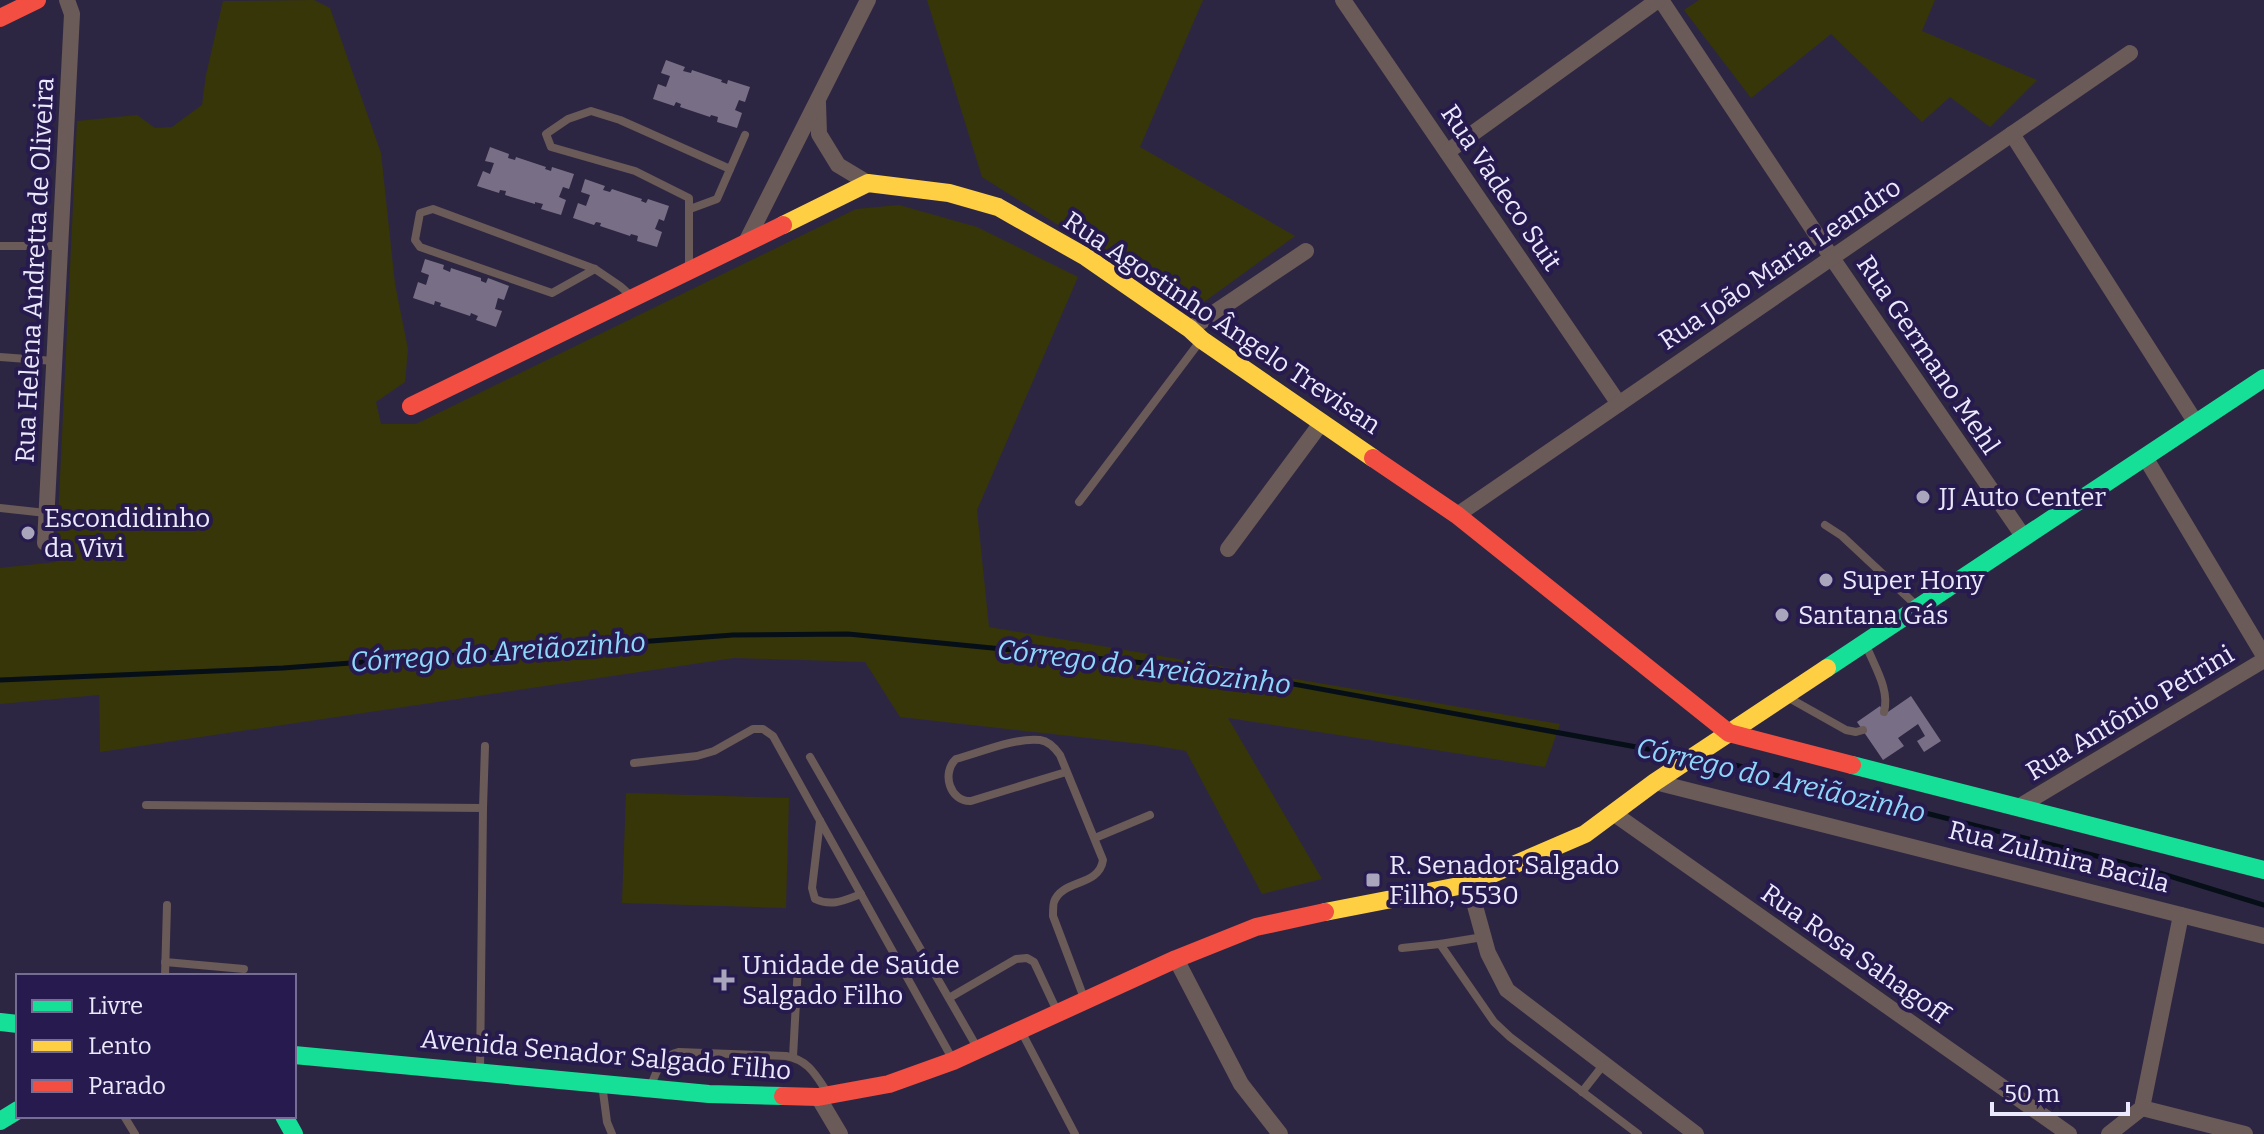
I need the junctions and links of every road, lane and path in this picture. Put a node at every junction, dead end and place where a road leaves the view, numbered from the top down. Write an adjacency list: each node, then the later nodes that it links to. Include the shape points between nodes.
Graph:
1 (37, 0): 6 (main road)
2 (67, 0): 17 (street, Rua Helena Andretta de Oliveira, via 72,14)
3 (868, 0): 8 (street)
4 (1343, 0): 11 (street, Rua Vadeco Suit)
5 (1659, 0): 11 (street); 19 (street, Rua Germano Mehl)
6 (0, 18)
7 (2130, 53): 9 (street, Rua João Maria Leandro)
8 (818, 99): 13 (street, via 819,134 838,165); 15 (street)
9 (2012, 134): 19 (street, Rua João Maria Leandro); 30 (street)
10 (745, 135): 12 (lane)
11 (1447, 152): 27 (street, Rua Vadeco Suit)
12 (730, 169): 14 (lane, via 717,199); 14 (lane, via 591,111 546,134 551,147 635,171 689,198)
13 (868, 183): 15 (main road); 23 (main road, Rua Agostinho Ângelo Trevisan, via 949,193 998,207 1086,257)
14 (690, 209): 21 (lane)
15 (745, 244): 21 (main road)
16 (0, 246): 17 (lane)
17 (60, 246): 25 (street, Rua Helena Andretta de Oliveira)
18 (1306, 251): 23 (street)
19 (1832, 258): 27 (street, Rua João Maria Leandro); 37 (street, Rua Germano Mehl)
20 (595, 269): 20 (lane, via 433,209 420,213 415,240 420,247 552,293); 22 (lane)
21 (689, 270): 22 (main road)
22 (633, 298): 28 (main road)
23 (1196, 334): 29 (main road, Rua Agostinho Ângelo Trevisan); 32 (lane)
24 (0, 357): 25 (lane)
25 (54, 361): 34 (street, Rua Helena Andretta de Oliveira)
26 (2264, 378): 30 (main road, Avenida Senador Salgado Filho)
27 (1619, 404): 35 (street, Rua João Maria Leandro)
28 (411, 406)
29 (1322, 422): 35 (main road, Rua Agostinho Ângelo Trevisan); 39 (street)
30 (2196, 423): 31 (main road, Avenida Senador Salgado Filho)
31 (2145, 457): 37 (main road, Avenida Senador Salgado Filho); 42 (street)
32 (1079, 502)
33 (0, 508): 34 (lane)
34 (46, 513): 38 (street, Rua Helena Andretta de Oliveira)
35 (1457, 515): 46 (main road, Rua Agostinho Ângelo Trevisan)
36 (1825, 525): 40 (lane)
37 (2023, 536): 40 (main road, Avenida Senador Salgado Filho)
38 (45, 543)
39 (1228, 549)
40 (1918, 606): 41 (main road, Avenida Senador Salgado Filho)
41 (1865, 642): 43 (main road, Avenida Senador Salgado Filho); 44 (lane, via 1885,692)
42 (2264, 658): 53 (street, Rua Antônio Petrini)
43 (1784, 696): 45 (lane, via 1846,730); 46 (main road, Avenida Senador Salgado Filho)
44 (1884, 712)
45 (1863, 730)
46 (1729, 733): 51 (main road, Avenida Senador Salgado Filho); 53 (main road, Rua Zulmira Bacila)
47 (485, 746): 54 (lane)
48 (810, 757): 73 (lane)
49 (634, 763): 57 (lane, via 697,756 763,729 773,736)
50 (1066, 772): 50 (lane, via 1060,755 1042,740 956,759 947,777 956,797 971,801); 58 (lane)
51 (1655, 782): 55 (main road, Avenida Senador Salgado Filho); 63 (street, Rua Zulmira Bacila)
52 (146, 805): 54 (lane)
53 (2020, 806): 59 (main road, Rua Zulmira Bacila)
54 (483, 808): 82 (lane)
55 (1613, 813): 60 (main road, Avenida Senador Salgado Filho, via 1585,834); 94 (street, Rua Rosa Sahagoff)
56 (1150, 815): 58 (lane)
57 (820, 821): 61 (lane); 61 (lane, via 815,899 836,903)
58 (1095, 838): 74 (lane, via 1102,869 1061,892 1053,903 1053,916)
59 (2264, 870)
60 (1469, 884): 64 (street); 68 (main road, Avenida Senador Salgado Filho, via 1256,927)
61 (861, 894): 80 (lane)
62 (167, 905): 69 (lane)
63 (2181, 915): 65 (street, Rua Zulmira Bacila); 87 (street)
64 (1484, 936): 66 (lane); 81 (street, via 1507,990)
65 (2264, 936)
66 (1440, 944): 67 (lane); 85 (lane, via 1494,1022)
67 (1402, 948)
68 (1176, 959): 74 (main road, Avenida Senador Salgado Filho); 91 (street, via 1241,1084)
69 (165, 962): 71 (lane); 72 (lane)
70 (798, 965): 79 (lane)
71 (244, 969)
72 (165, 974)
73 (949, 998): 75 (lane, via 1016,959 1027,958 1034,962); 77 (lane)
74 (1085, 1001): 75 (main road, Avenida Senador Salgado Filho)
75 (1058, 1013): 76 (main road, Avenida Senador Salgado Filho)
76 (1021, 1030): 77 (main road, Avenida Senador Salgado Filho); 90 (lane)
77 (978, 1050): 80 (main road, Avenida Senador Salgado Filho)
78 (296, 1055): 82 (main road, Avenida Senador Salgado Filho)
79 (793, 1057): 84 (lane, via 668,1054); 86 (lane, via 811,1067)
80 (953, 1061): 86 (main road, Avenida Senador Salgado Filho, via 889,1084)
81 (1604, 1064): 85 (lane); 93 (street)
82 (480, 1073): 83 (main road, Avenida Senador Salgado Filho)
83 (602, 1084): 84 (main road, Avenida Senador Salgado Filho); 88 (lane)
84 (650, 1088): 86 (main road, Avenida Senador Salgado Filho)
85 (1582, 1092): 92 (lane)
86 (824, 1096): 89 (street)
87 (2142, 1108): 95 (street); 96 (street)
88 (612, 1134)
89 (840, 1134)
90 (1075, 1134)
91 (1280, 1134)
92 (1638, 1134)
93 (1696, 1134)
94 (2069, 1134)
95 (2109, 1134)
96 (2245, 1134)

